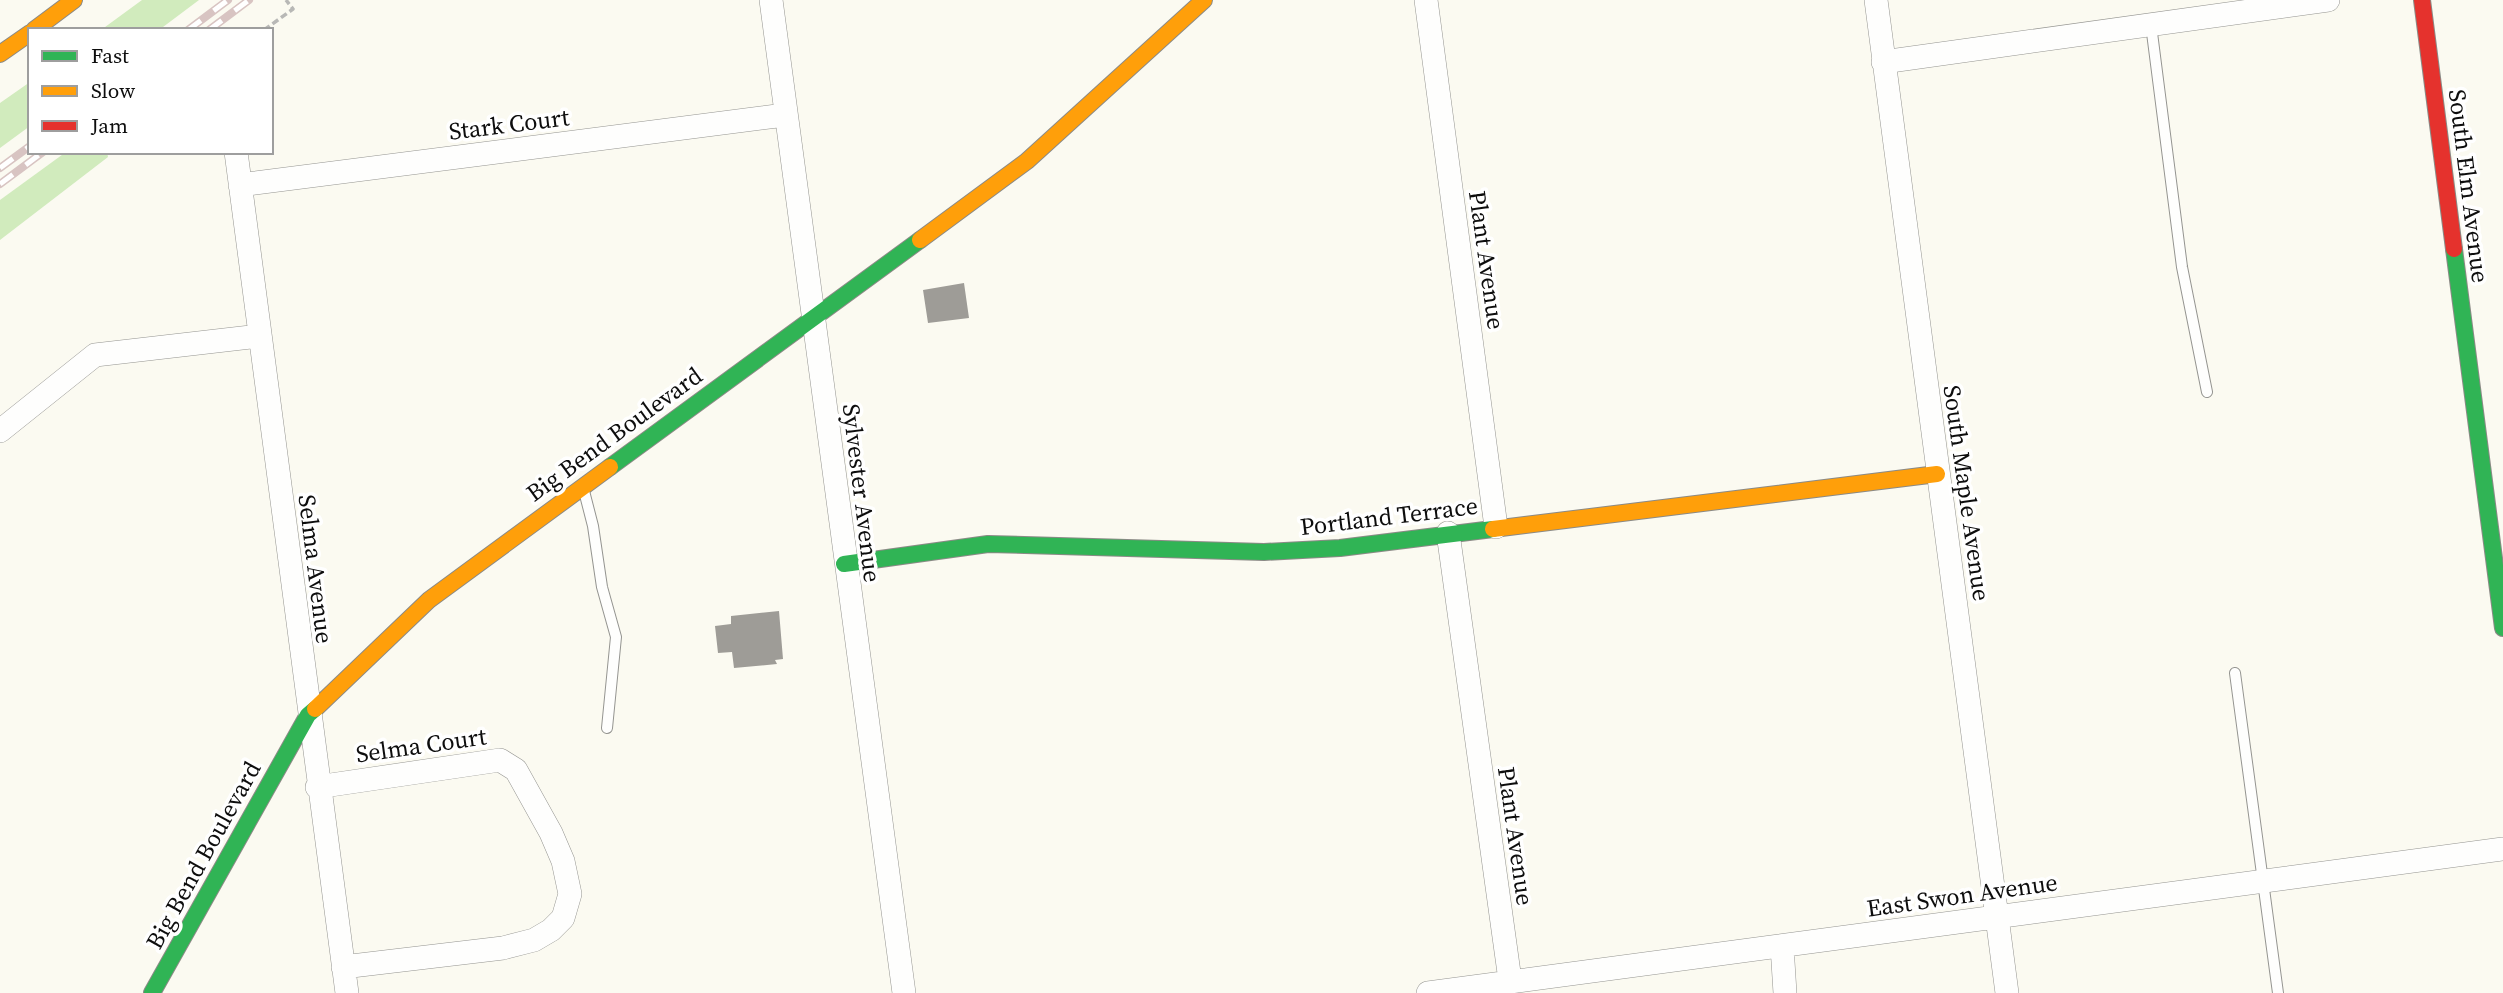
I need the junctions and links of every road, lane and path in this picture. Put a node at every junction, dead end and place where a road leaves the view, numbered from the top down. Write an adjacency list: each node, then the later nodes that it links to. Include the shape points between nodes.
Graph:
1 (74, 0): 10 (main road)
2 (286, 0): 11 (path, via 292,9)
3 (771, 0): 15 (street, Sylvester Avenue)
4 (1204, 0): 18 (main road, Big Bend Boulevard, via 1027,161)
5 (1426, 0): 24 (street, Plant Avenue)
6 (1876, 0): 14 (street, South Maple Avenue)
7 (2328, 0): 9 (street)
8 (2422, 0): 27 (main road, South Elm Avenue)
9 (2151, 24): 14 (street); 20 (lane, via 2182,267)
10 (36, 28)
11 (267, 28)
12 (28, 34): 13 (main road)
13 (0, 54)
14 (1884, 62): 22 (street, South Maple Avenue)
15 (785, 115): 17 (street, Stark Court); 18 (street, Sylvester Avenue)
16 (236, 154): 17 (street, Selma Avenue)
17 (240, 185): 19 (street, Selma Avenue)
18 (813, 318): 23 (main road, Big Bend Boulevard); 26 (street, Sylvester Avenue)
19 (259, 336): 21 (street, via 95,355); 29 (street, Selma Avenue)
20 (2207, 392)
21 (0, 431)
22 (1937, 474): 24 (main road, Portland Terrace); 34 (street, South Maple Avenue)
23 (582, 485): 29 (main road, Big Bend Boulevard, via 429,600); 30 (lane, via 616,636)
24 (1496, 527): 25 (main road, Portland Terrace)
25 (1448, 533): 26 (main road, Portland Terrace, via 1340,548 1264,552 988,544); 37 (street, Plant Avenue)
26 (844, 564): 41 (street, Sylvester Avenue)
27 (2503, 628)
28 (2235, 673): 33 (lane)
29 (308, 715): 31 (street, Selma Avenue); 39 (main road, Big Bend Boulevard)
30 (607, 728)
31 (317, 787): 36 (street, Selma Avenue); 36 (street, Selma Court, via 500,760 516,770 551,832 568,879 569,906 563,918 534,940 503,948)
32 (2503, 849): 33 (street, East Swon Avenue)
33 (2264, 881): 34 (street, East Swon Avenue); 44 (lane)
34 (1998, 917): 35 (street, East Swon Avenue); 43 (street, South Maple Avenue)
35 (1782, 946): 37 (street, East Swon Avenue); 42 (street)
36 (344, 967): 40 (street, Selma Avenue)
37 (1510, 980): 38 (street, East Swon Avenue)
38 (1441, 992)
39 (152, 993)
40 (347, 993)
41 (904, 993)
42 (1785, 993)
43 (2007, 993)
44 (2278, 993)

